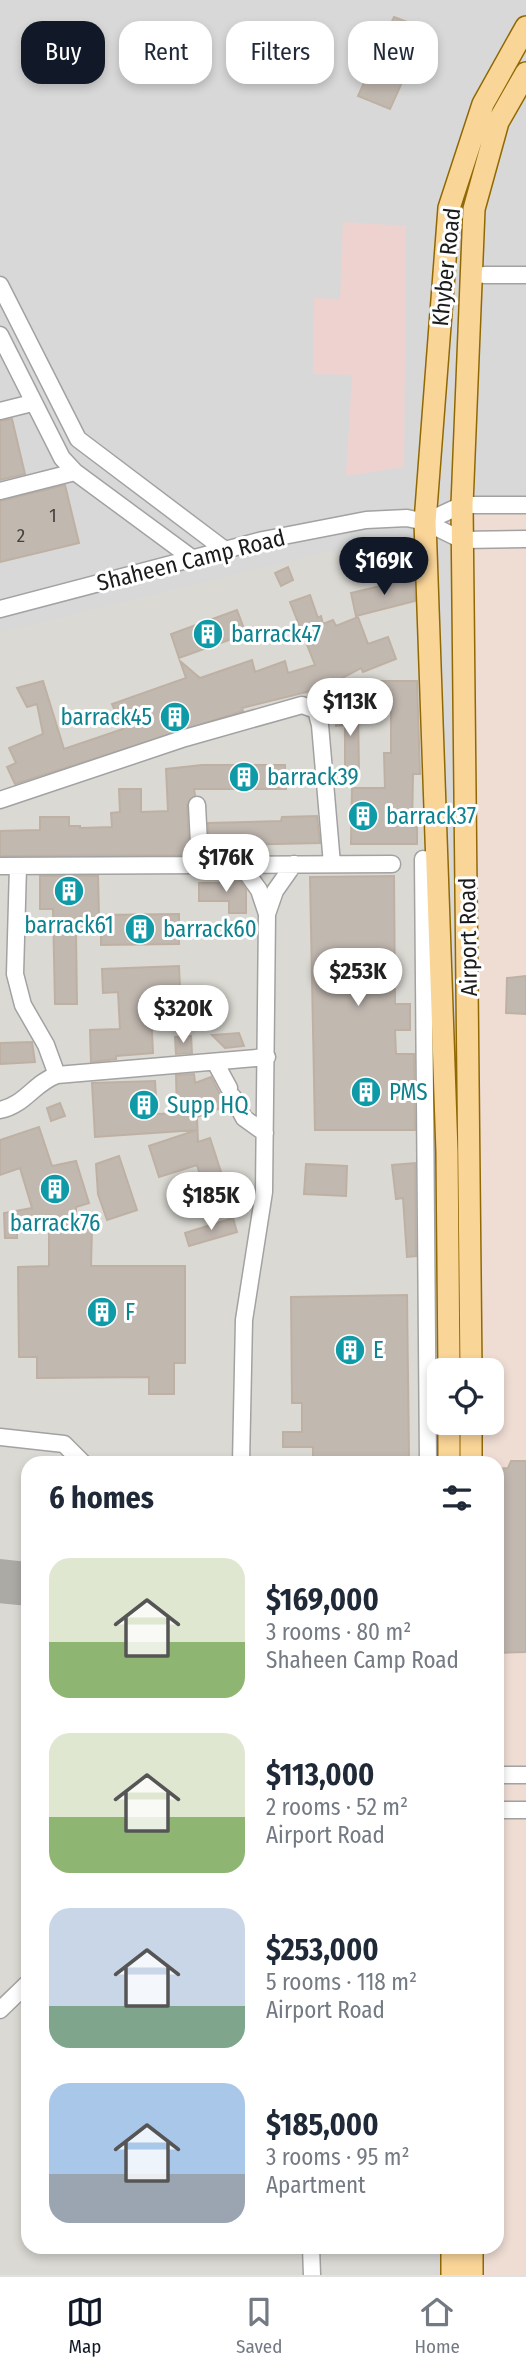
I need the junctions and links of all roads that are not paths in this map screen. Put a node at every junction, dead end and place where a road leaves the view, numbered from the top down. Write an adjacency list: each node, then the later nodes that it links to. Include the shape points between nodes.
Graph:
1 (526, 27): 13 (main road, Khyber Road, via 483,104 449,208)
2 (526, 73): 11 (main road, Khyber Road, via 498,122 474,209)
3 (484, 275): 4 (street)
4 (526, 275)
5 (0, 285): 16 (street, via 78,439)
6 (0, 335): 7 (street)
7 (32, 403): 8 (street); 9 (street, via 52,442)
8 (0, 411)
9 (75, 472): 10 (street); 17 (street)
10 (0, 491)
11 (462, 505): 12 (street); 13 (street); 15 (main road, Airport Road)
12 (526, 505)
13 (425, 522): 15 (street); 16 (street, Shaheen Camp Road, via 366,520); 35 (main road, Khyber Road, via 447,1139)
14 (526, 539): 15 (street)
15 (462, 540): 36 (main road, Airport Road)
16 (225, 550): 17 (street, Shaheen Camp Road)
17 (193, 559): 18 (street, Shaheen Camp Road)
18 (0, 609)
19 (0, 800): 25 (street, via 184,738 311,706 320,725)
20 (197, 805): 23 (street)
21 (424, 859): 42 (street)
22 (239, 862): 23 (street); 24 (street); 29 (street, via 259,890)
23 (200, 863): 28 (street)
24 (293, 864): 25 (street); 29 (street, via 275,891)
25 (332, 864): 26 (street)
26 (392, 864)
27 (0, 866): 28 (street)
28 (18, 866): 32 (street, via 15,974 23,1005 47,1045)
29 (267, 914): 30 (street)
30 (267, 1057): 31 (street); 34 (street)
31 (215, 1062): 32 (street); 34 (street, via 244,1118)
32 (57, 1075): 33 (street, via 45,1079 26,1100)
33 (0, 1110)
34 (265, 1133): 41 (street, via 264,1192 244,1320)
35 (449, 1358)
36 (471, 1358)
37 (449, 1435): 43 (main road)
38 (471, 1435): 44 (main road)
39 (0, 1437): 40 (street, via 64,1444)
40 (76, 1456)
41 (242, 1456)
42 (428, 1456)
43 (449, 1456)
44 (471, 1456)
45 (504, 1775): 46 (street)
46 (526, 1775)
47 (504, 1810): 48 (street)
48 (526, 1810)
49 (21, 1990): 50 (street)
50 (0, 2010)
51 (311, 2254): 54 (street)
52 (452, 2254): 55 (main road)
53 (472, 2254): 56 (main road)
54 (312, 2275)
55 (452, 2275)
56 (472, 2275)

